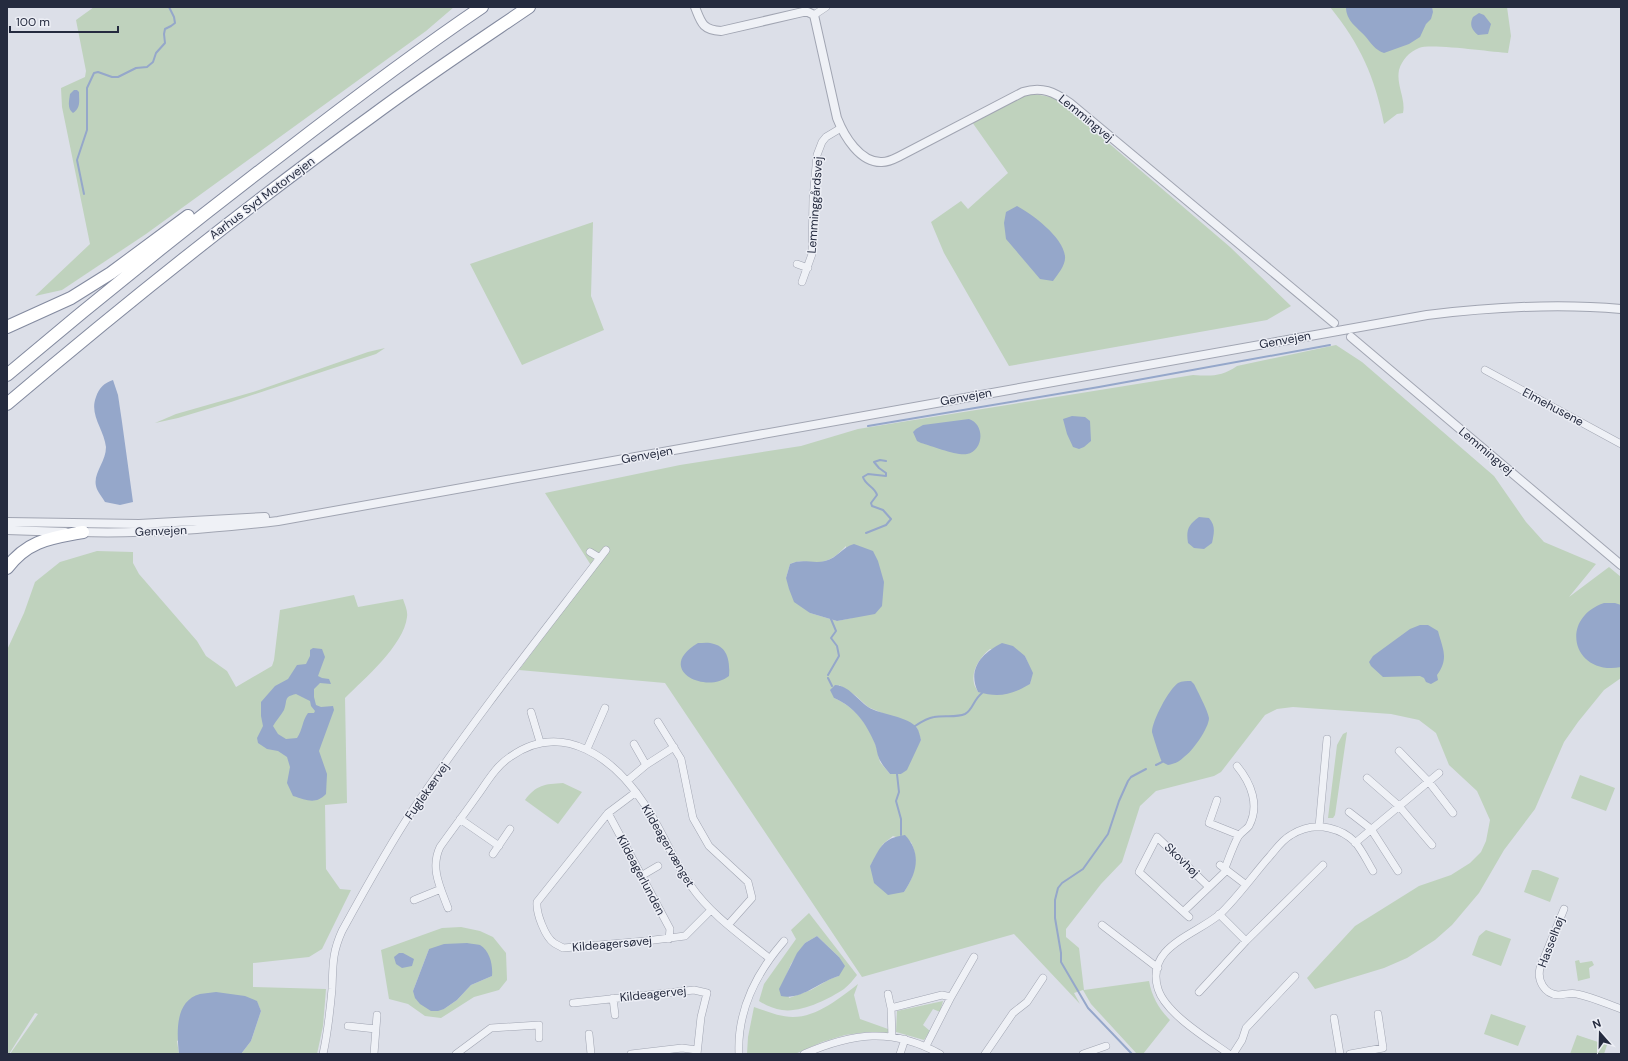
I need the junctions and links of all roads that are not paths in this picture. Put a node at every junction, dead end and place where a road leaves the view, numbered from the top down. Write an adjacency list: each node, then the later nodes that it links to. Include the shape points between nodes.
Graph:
1 (482, 7): 7 (highway, Aarhus Syd Motorvejen, via 440,35)
2 (529, 7): 15 (highway, Aarhus Syd Motorvejen, via 379,110 276,187 128,302)
3 (695, 7): 5 (street, via 707,29 721,31 803,12)
4 (826, 7): 5 (street)
5 (814, 15): 6 (street, Lemmingvej)
6 (841, 128): 9 (street, Lemminggårdsvej, via 826,137 817,155 812,199 812,254); 12 (street, Lemmingvej, via 850,142 865,156 876,162 890,161 1016,94 1030,90 1049,90 1070,103)
7 (246, 182): 13 (highway, via 227,188 111,273 64,301); 17 (highway, Aarhus Syd Motorvejen, via 116,284)
8 (797, 264): 9 (street, Lemminggårdsvej)
9 (808, 268): 10 (street, Lemminggårdsvej)
10 (802, 282)
11 (1621, 309): 21 (street, Genvejen, via 1522,307 1467,310 1412,318)
12 (1334, 323)
13 (7, 327)
14 (1350, 337): 28 (street, Lemmingvej)
15 (56, 363): 18 (highway, Aarhus Syd Motorvejen); 19 (highway)
16 (1486, 370): 20 (street, Elmehusene)
17 (7, 375)
18 (7, 404)
19 (7, 413)
20 (1621, 444)
21 (313, 514): 22 (street, Genvejen, via 166,523); 24 (street, Genvejen, via 229,527)
22 (7, 522)
23 (7, 530): 24 (street, Genvejen)
24 (84, 532): 29 (highway, via 40,541 21,553)
25 (606, 550): 27 (street, Fuglekærvej)
26 (590, 552): 27 (street)
27 (600, 558): 106 (street, Fuglekærvej, via 414,808 342,930 332,959 328,1031)
28 (1621, 565)
29 (7, 568)
30 (605, 708): 37 (street)
31 (531, 712): 34 (street)
32 (658, 722): 36 (street)
33 (1327, 739): 52 (street)
34 (540, 742): 37 (street, Kildeagervænget, via 556,741); 51 (street, Kildeagervænget, via 525,747 497,768)
35 (634, 744): 39 (street)
36 (674, 747): 39 (street); 76 (street, via 681,759 693,818 708,846 748,882 752,898)
37 (587, 749): 43 (street, Kildeagervænget)
38 (1399, 751): 44 (street)
39 (646, 765): 43 (street)
40 (1237, 766): 55 (street, Skovhøj, via 1251,787 1254,801 1254,811 1248,827)
41 (1439, 774): 44 (street)
42 (1367, 778): 47 (street)
43 (627, 781): 45 (street, Kildeagervænget)
44 (1429, 782): 47 (street); 50 (street)
45 (636, 792): 49 (street, Kildeagersøvej); 72 (street, Kildeagervænget, via 653,818 673,858)
46 (1217, 800): 55 (street, via 1209,823)
47 (1399, 806): 54 (street); 58 (street)
48 (1349, 812): 54 (street)
49 (608, 813): 65 (street, Kildeagerlunden); 78 (street, Kildeagersøvej, via 537,902 537,911 544,929 553,943 563,948)
50 (1453, 813)
51 (460, 819): 57 (street); 68 (street, Kildeagervænget, via 436,856 435,873)
52 (1319, 827): 56 (street, via 1340,831); 66 (street, via 1307,828 1290,835)
53 (510, 829): 57 (street)
54 (1372, 829): 56 (street); 64 (street)
55 (1239, 835): 62 (street, Skovhøj)
56 (1355, 842): 63 (street)
57 (499, 846): 59 (street)
58 (1432, 846)
59 (493, 854)
60 (1323, 865): 80 (street)
61 (658, 866): 65 (street)
62 (1224, 868): 66 (street); 67 (street, Skovhøj)
63 (1373, 871)
64 (1398, 871)
65 (641, 876): 78 (street, Kildeagerlunden, via 670,929)
66 (1245, 884): 74 (street)
67 (1209, 886): 73 (street, Skovhøj); 73 (street, Skovhøj, via 1157,837 1139,872)
68 (441, 890): 69 (street); 70 (street, Kildeagervænget)
69 (414, 900)
70 (448, 908)
71 (1564, 909): 92 (street, Hasselhøj, via 1540,968 1540,982 1545,990 1552,994 1576,994)
72 (711, 910): 76 (street, Kildeagervænget); 78 (street, Kildeagersøvej, via 685,936)
73 (1184, 911): 75 (street, Skovhøj)
74 (1219, 914): 80 (street); 83 (street, via 1172,944 1165,952)
75 (1189, 916)
76 (728, 925): 82 (street, Kildeagervænget)
77 (1102, 925): 83 (street)
78 (669, 939)
79 (784, 941): 82 (street)
80 (1246, 941): 86 (street)
81 (974, 957): 88 (street)
82 (769, 958): 111 (street, via 747,1002)
83 (1158, 968): 117 (street, via 1158,989 1164,1002 1176,1015)
84 (1295, 976): 118 (street, via 1246,1028)
85 (1043, 978): 115 (street, via 1027,1002 1013,1013)
86 (1199, 992)
87 (888, 994): 91 (street)
88 (951, 996): 91 (street, via 942,995); 103 (street)
89 (613, 998): 90 (street, Kildeagervej); 95 (street, Kildeagervej); 105 (street, Kildeagervej, via 694,990 707,993 701,1016)
90 (573, 1003)
91 (891, 1008): 100 (street)
92 (1621, 1009)
93 (1378, 1014): 120 (street, via 1383,1048)
94 (377, 1015): 98 (street)
95 (615, 1015)
96 (1334, 1018): 119 (street)
97 (348, 1026): 98 (street)
98 (376, 1029): 107 (street)
99 (589, 1034): 109 (street)
100 (892, 1037): 102 (street); 112 (street, via 845,1039)
101 (539, 1038): 108 (street, via 539,1025 492,1028)
102 (905, 1039): 103 (street); 113 (street)
103 (926, 1046): 114 (street)
104 (1106, 1046): 116 (street)
105 (697, 1052): 110 (street, Kildeagervej, via 682,1048)
106 (323, 1054)
107 (374, 1054)
108 (456, 1054)
109 (591, 1054)
110 (631, 1054)
111 (739, 1054)
112 (804, 1054)
113 (900, 1054)
114 (940, 1054)
115 (985, 1054)
116 (1083, 1054)
117 (1229, 1054)
118 (1233, 1054)
119 (1340, 1054)
120 (1350, 1054)

